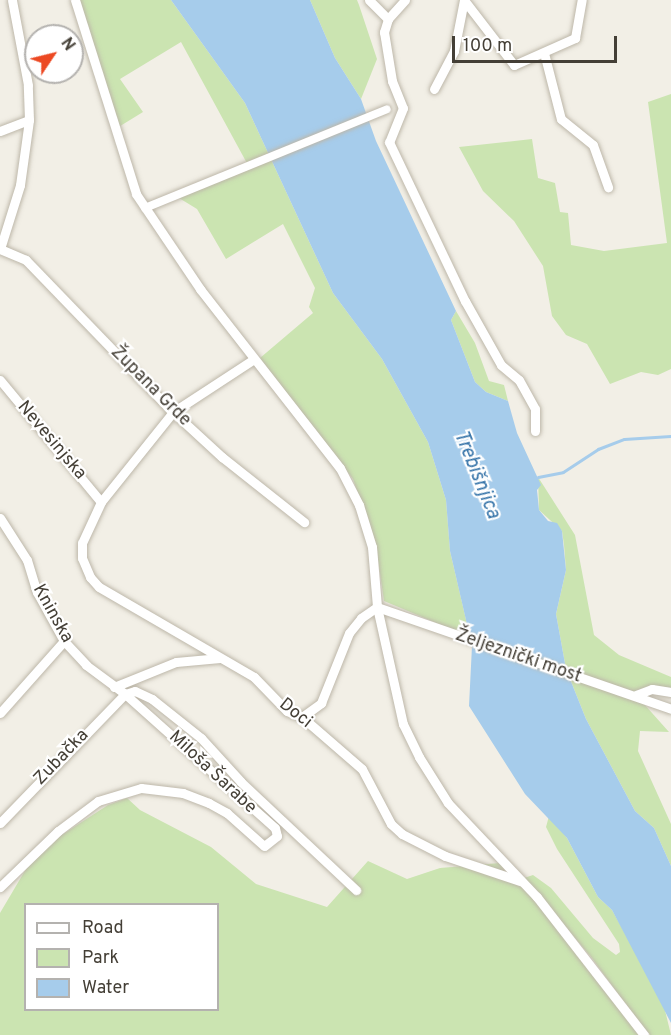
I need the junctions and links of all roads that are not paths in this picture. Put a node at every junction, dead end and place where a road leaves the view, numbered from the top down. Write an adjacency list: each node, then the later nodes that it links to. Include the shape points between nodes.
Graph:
1 (12, 0): 11 (street, via 28,85)
2 (75, 0): 14 (street, via 112,126)
3 (369, 0): 7 (street)
4 (405, 0): 7 (street)
5 (464, 0): 8 (street, via 514,65); 9 (street, via 454,51)
6 (582, 0): 8 (street, via 575,38)
7 (388, 19): 19 (street, via 385,51 403,108 389,142 465,301 501,365 519,381 535,409)
8 (544, 53): 13 (street, via 561,119 593,145)
9 (434, 89)
10 (387, 109): 14 (street)
11 (29, 120): 12 (street); 15 (street, via 20,185)
12 (0, 131)
13 (608, 187)
14 (145, 208): 16 (street)
15 (0, 249): 18 (street, Župana Grde, via 26,260)
16 (254, 358): 18 (street, Doci); 23 (street, via 340,468 359,505 376,568)
17 (0, 380): 20 (street, Nevesinjska)
18 (173, 412): 20 (street, Doci); 22 (street, Župana Grde)
19 (535, 431)
20 (101, 502): 25 (street, Doci, via 82,543 82,558 90,577 99,587)
21 (0, 518): 24 (street, Kninska, via 27,560 37,592)
22 (304, 522)
23 (377, 608): 29 (street, Željeznički most); 32 (street, via 349,633 321,703); 34 (street, via 403,724 419,757 448,803)
24 (64, 641): 26 (street, Kninska); 31 (street)
25 (220, 658): 26 (street, via 177,662); 32 (street, Doci, via 254,676 288,711)
26 (114, 687): 28 (street, Kninska)
27 (671, 692): 29 (street, via 652,689)
28 (125, 694): 33 (street, Zubačka); 35 (street, Miloša Šarabe, via 275,828 275,842 259,844 227,813 183,793 141,788 98,801 58,831); 36 (street, Miloša Šarabe, via 135,691 147,696 201,738)
29 (636, 695): 30 (street)
30 (671, 710)
31 (0, 713)
32 (302, 717): 34 (street, Doci, via 362,769 391,824 402,834 445,856)
33 (0, 823)
34 (522, 881): 37 (street, via 597,970)
35 (0, 887)
36 (356, 890)
37 (644, 1035)

